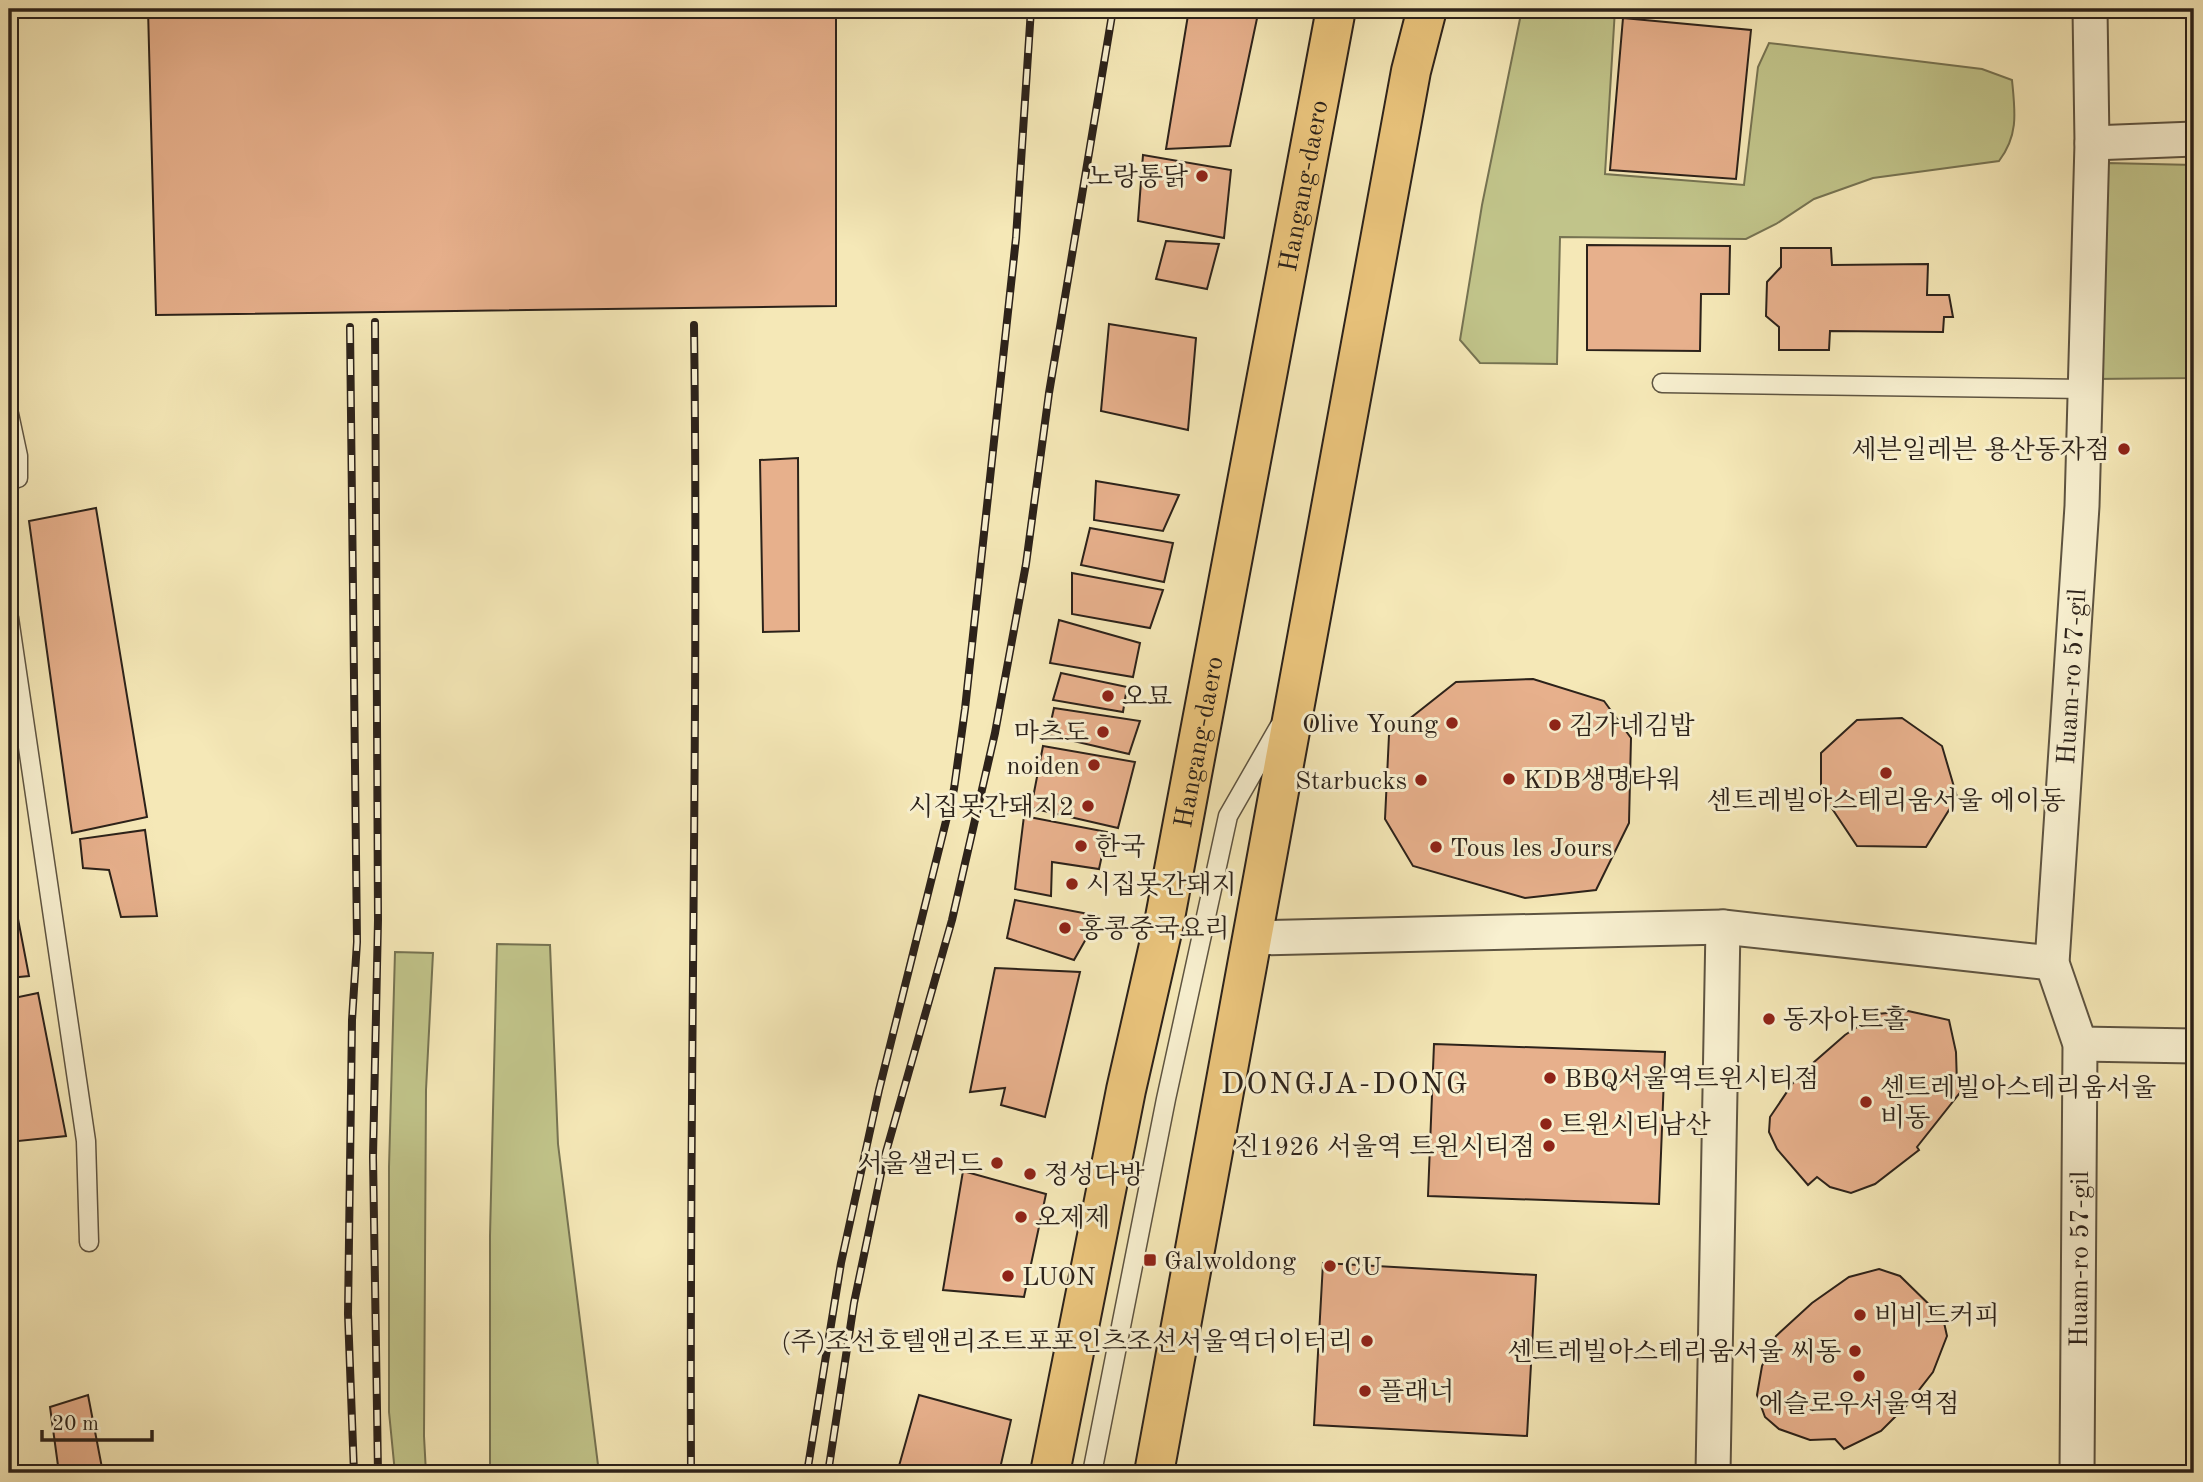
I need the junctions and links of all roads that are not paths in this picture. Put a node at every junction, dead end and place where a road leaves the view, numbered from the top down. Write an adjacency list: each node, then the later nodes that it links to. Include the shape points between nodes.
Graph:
1 (1336, 9): 18 (main road, Hangang-daero, via 1164,923)
2 (1427, 9): 11 (main road, via 1411,71)
3 (2091, 9): 5 (street, Huam-ro 57-gil)
4 (2194, 139): 5 (street)
5 (2092, 143): 7 (street, Huam-ro 57-gil)
6 (1662, 383): 7 (lane)
7 (2085, 389): 14 (street, Huam-ro 57-gil, via 2082,506)
8 (9, 414): 9 (lane, via 18,456 18,478)
9 (9, 479)
10 (9, 618): 17 (lane, via 86,1141)
11 (1298, 694): 13 (main road); 19 (lane, via 1228,816)
12 (1723, 927): 13 (street); 14 (street); 21 (street)
13 (1254, 938): 20 (main road)
14 (2052, 963): 15 (street, Huam-ro 57-gil)
15 (2080, 1044): 16 (street); 22 (street, Huam-ro 57-gil)
16 (2194, 1045)
17 (89, 1242)
18 (1050, 1473)
19 (1092, 1473)
20 (1154, 1473)
21 (1713, 1473)
22 (2077, 1473)

